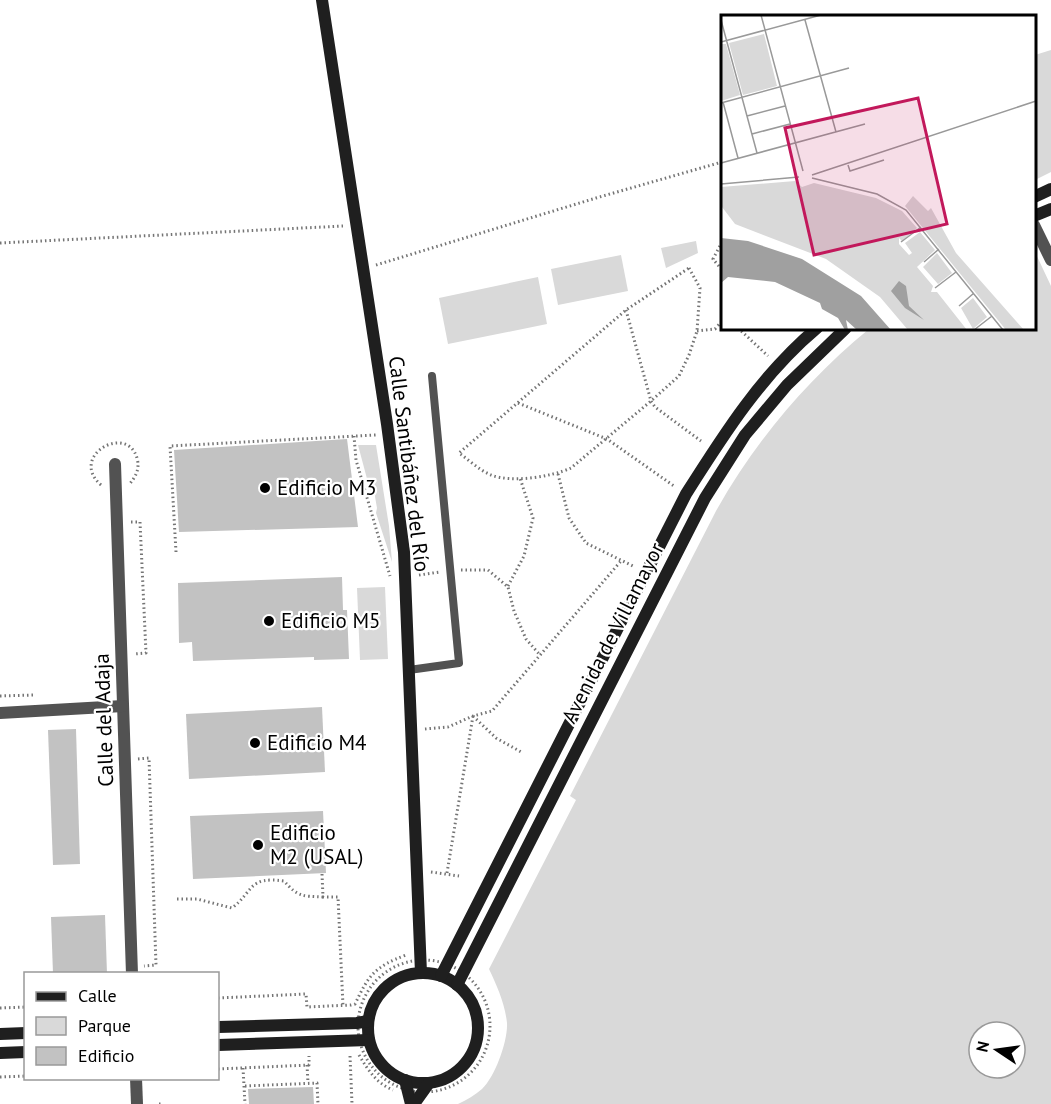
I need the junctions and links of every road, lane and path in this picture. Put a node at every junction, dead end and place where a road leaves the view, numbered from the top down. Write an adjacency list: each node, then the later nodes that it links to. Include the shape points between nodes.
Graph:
1 (322, 0): 7 (main road, Calle Santibáñez del Río)
2 (721, 163): 13 (path)
3 (1051, 189): 4 (main road)
4 (1036, 196)
5 (1051, 209): 6 (main road)
6 (1036, 216)
7 (356, 226): 9 (path); 13 (main road, Calle Santibáñez del Río)
8 (1036, 227): 11 (street)
9 (0, 243)
10 (721, 245): 12 (path, via 713,259)
11 (1051, 260)
12 (721, 268)
13 (363, 269): 40 (main road, Calle Santibáñez del Río, via 404,552)
14 (626, 310): 19 (path, via 689,268 700,288); 22 (path); 23 (path)
15 (721, 323): 19 (path, via 715,329)
16 (740, 330): 20 (path)
17 (815, 330): 54 (main road, Avenida de Villamayor, via 768,377 727,428 686,494)
18 (844, 330): 56 (main road, Avenida de Villamayor, via 745,435 705,498)
19 (697, 331): 22 (path, via 679,376)
20 (769, 357)
21 (432, 376): 35 (lane)
22 (651, 401): 26 (path); 27 (path)
23 (518, 403): 26 (path); 30 (path, via 459,453 490,474)
24 (376, 425): 25 (path, via 377,435)
25 (354, 436): 32 (path, via 170,446); 37 (path, via 356,460 389,576)
26 (607, 439): 29 (path); 31 (path)
27 (701, 441)
28 (115, 464): 41 (street, Calle del Adaja)
29 (558, 474): 30 (path); 33 (path, via 569,519 586,543)
30 (520, 478): 38 (path, via 533,518 524,556)
31 (674, 486)
32 (176, 552)
33 (621, 561): 34 (path); 39 (path)
34 (633, 566)
35 (450, 571): 36 (path); 38 (path, via 488,570); 40 (lane, via 459,663)
36 (418, 575)
37 (396, 577)
38 (508, 587): 39 (path, via 526,639)
39 (540, 655): 43 (path, via 492,711)
40 (409, 670): 53 (main road, Calle Santibáñez del Río)
41 (123, 706): 42 (street); 55 (street, Calle del Adaja)
42 (0, 713)
43 (473, 716): 44 (path, via 448,727); 45 (path, via 496,738); 47 (path)
44 (423, 729)
45 (523, 753)
46 (429, 872): 47 (path)
47 (447, 873): 49 (path)
48 (322, 874): 50 (path)
49 (459, 876)
50 (323, 897): 51 (path, via 303,896 284,881 274,879 258,881 232,908 197,899); 62 (path, via 338,897)
51 (177, 899)
52 (410, 949): 62 (path, via 368,977 355,1004)
53 (421, 959): 54 (path); 57 (main road, Calle Santibáñez del Río); 64 (path, via 397,965 376,979 363,1000)
54 (447, 963): 56 (path); 58 (main road, Avenida de Villamayor)
55 (132, 972)
56 (464, 972): 59 (main road, Avenida de Villamayor); 83 (path, via 486,1002 490,1016 488,1044 478,1064 463,1079 437,1091)
57 (421, 973): 58 (main road); 64 (main road, via 406,976 386,988)
58 (441, 976): 59 (main road)
59 (457, 985): 83 (main road, via 475,1011 476,1045 458,1071)
60 (219, 998): 62 (path, via 306,994 307,1007)
61 (24, 1006): 63 (path)
62 (343, 1006)
63 (0, 1008)
64 (363, 1022): 65 (main road); 68 (main road); 68 (path)
65 (219, 1027)
66 (24, 1033): 67 (main road)
67 (0, 1034)
68 (361, 1044): 69 (main road); 82 (main road); 82 (path, via 369,1064 380,1076); 82 (path, via 368,1071 379,1082)
69 (219, 1045)
70 (350, 1051): 87 (path)
71 (24, 1052): 72 (main road)
72 (0, 1053)
73 (315, 1053): 74 (path, via 308,1053)
74 (307, 1065): 75 (path); 80 (path)
75 (243, 1068): 76 (path); 81 (path)
76 (219, 1069)
77 (24, 1076): 78 (path)
78 (0, 1077)
79 (136, 1080): 84 (street)
80 (308, 1083): 81 (path); 86 (path, via 317,1083)
81 (245, 1086): 85 (path)
82 (405, 1088): 83 (main road); 83 (path); 88 (main road)
83 (426, 1088): 88 (main road)
84 (137, 1104)
85 (245, 1104)
86 (318, 1104)
87 (352, 1104)
88 (413, 1104)

